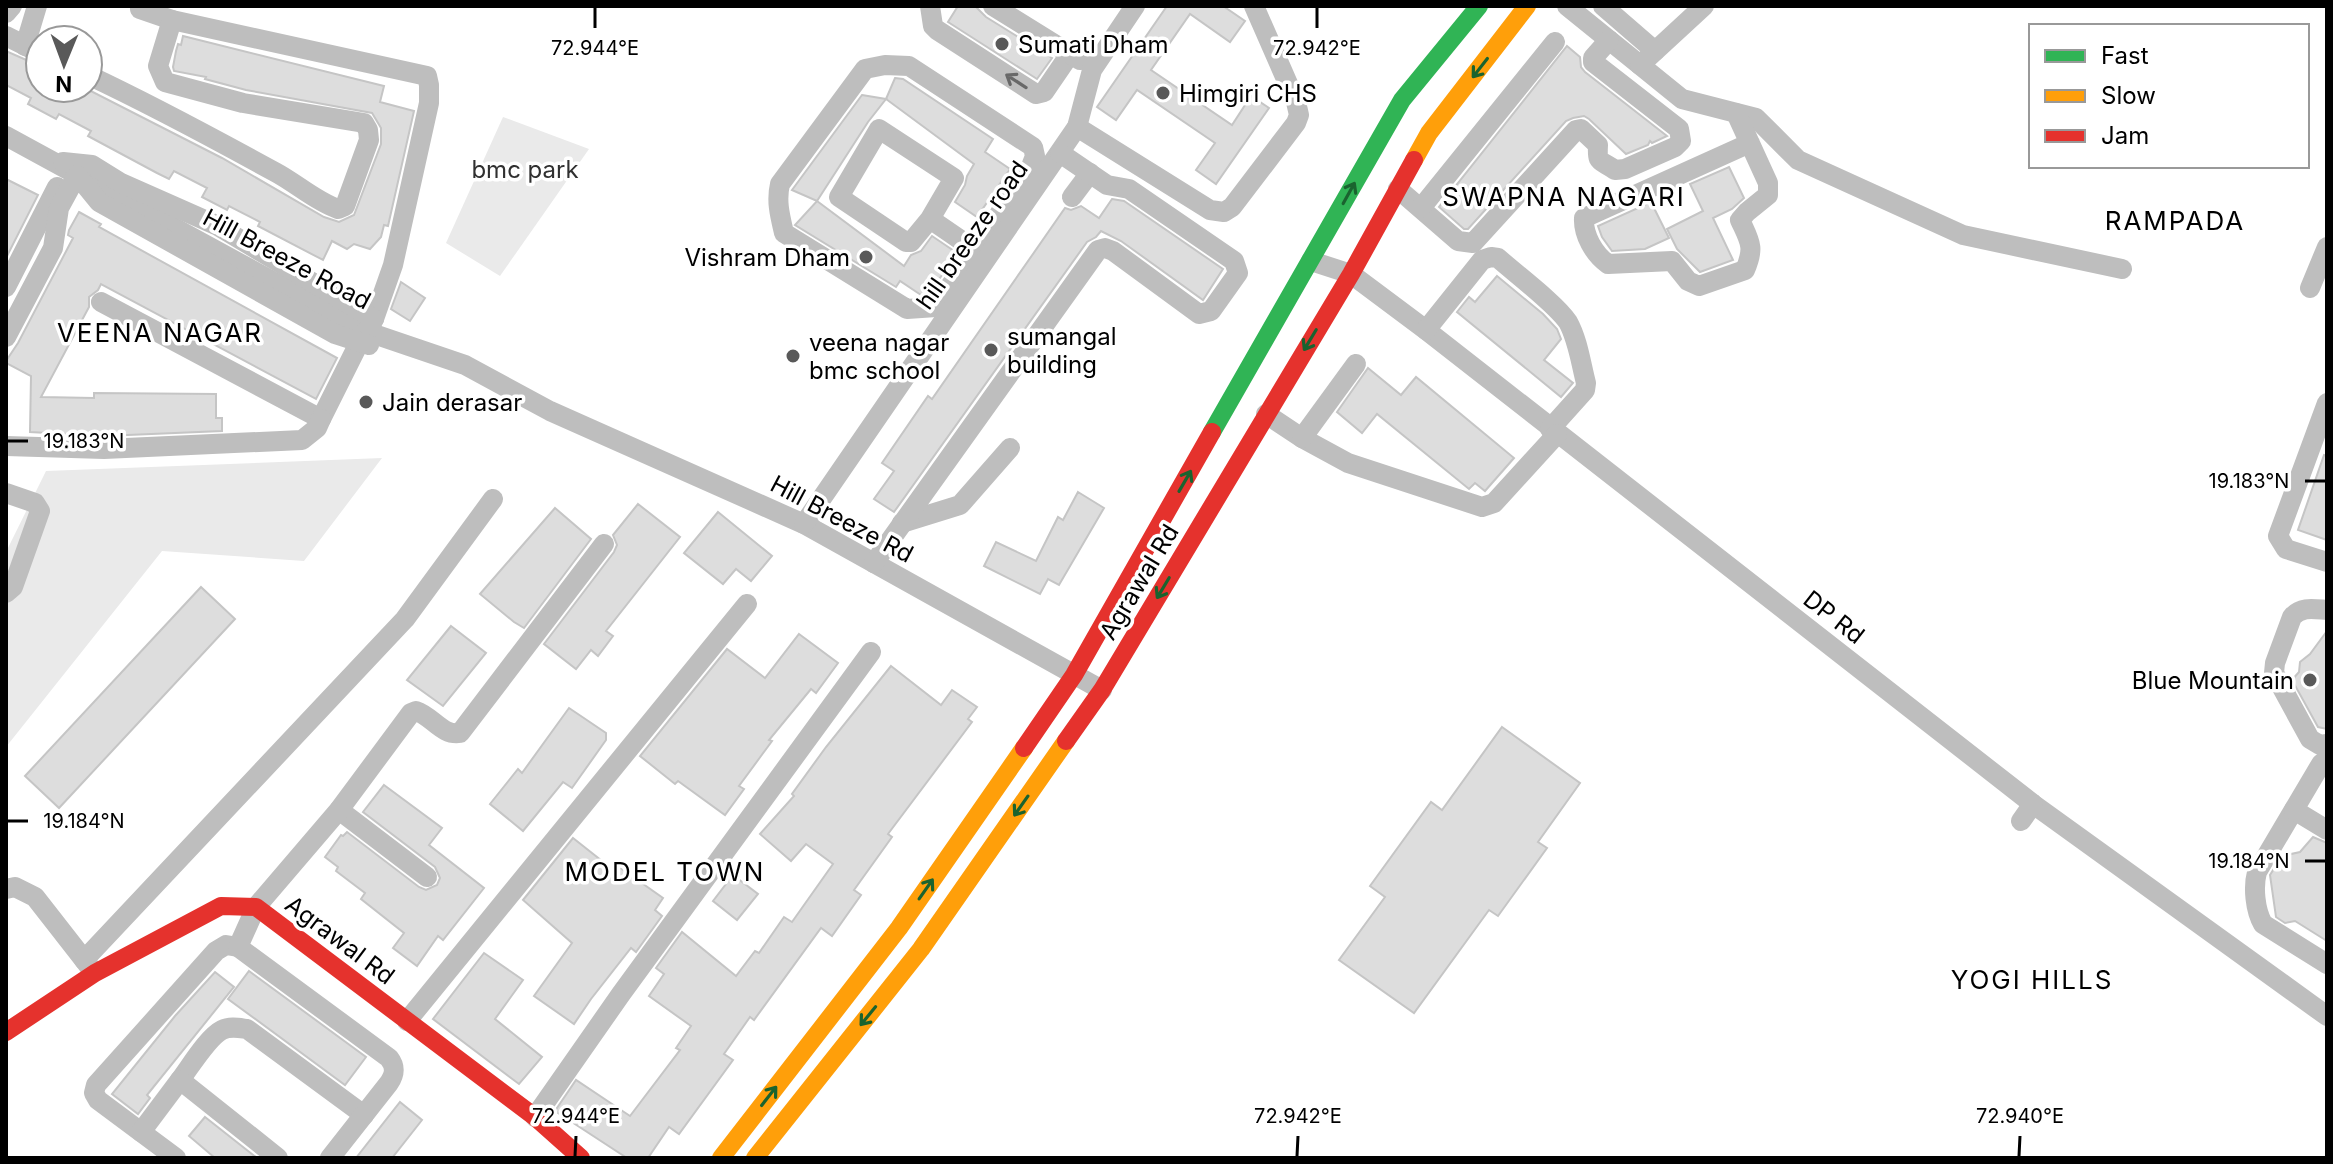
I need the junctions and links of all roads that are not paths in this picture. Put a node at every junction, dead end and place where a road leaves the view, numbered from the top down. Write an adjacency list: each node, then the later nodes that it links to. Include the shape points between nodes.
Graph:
1 (12, 6): 12 (street)
2 (930, 6): 16 (street, one-way to 2, via 1044,92 1036,94 937,30)
3 (993, 6): 16 (street)
4 (1135, 6): 18 (street, hill breeze road)
5 (1254, 6): 23 (street, via 1299,115 1232,207 1210,210)
6 (1479, 6): 35 (street, Agrawal Rd, one-way to 6, via 1402,100)
7 (1527, 6): 29 (street, Agrawal Rd, one-way to 29, via 1429,133)
8 (1603, 6): 17 (street)
9 (1704, 6): 17 (street)
10 (139, 7): 13 (street)
11 (1581, 10): 14 (street)
12 (6, 13)
13 (172, 20): 19 (street, via 158,66); 42 (street, via 427,76 429,103 393,265)
14 (1609, 40): 17 (street); 31 (street, via 1593,62 1679,129 1681,141 1675,147 1615,170 1598,159 1596,140 1576,130 1473,243 1458,241)
15 (1555, 42): 31 (street)
16 (1070, 54): 18 (street)
17 (1648, 58): 22 (street, via 1682,99)
18 (1092, 70): 23 (street, hill breeze road)
19 (165, 82): 21 (street); 21 (street, via 243,103 364,123 369,140 345,206 326,205)
20 (104, 83): 21 (street)
21 (155, 107)
22 (1736, 113): 25 (street); 36 (street, via 1756,118 1798,160 1963,235)
23 (1077, 127): 26 (street, hill breeze road)
24 (6, 136): 27 (street)
25 (1750, 143): 25 (street, via 1768,195 1740,220 1752,247 1745,270 1699,286 1672,261 1608,264 1597,256 1584,218)
26 (1060, 153): 28 (street); 34 (street, hill breeze road)
27 (65, 168): 38 (street); 42 (street, via 92,165 216,225); 42 (street, via 99,202 335,334); 43 (street, via 53,248)
28 (1090, 173): 30 (street); 56 (street, via 1107,185 1129,189 1234,261 1238,273 1211,311 1199,314 1113,251 1098,250)
29 (1398, 189): 31 (street); 37 (street, Agrawal Rd)
30 (1072, 197)
31 (1421, 208)
32 (930, 219): 32 (street, via 906,242 839,197 879,129 954,178); 34 (street)
33 (2327, 247): 39 (street)
34 (981, 254): 34 (street, via 936,307 907,309 784,233 780,184 865,69 909,66 1033,147 1030,169); 57 (street, hill breeze road)
35 (1311, 261): 37 (street, DP Rd); 65 (street, Agrawal Rd, one-way to 35)
36 (2122, 269)
37 (1351, 274): 41 (street, DP Rd); 48 (street, Agrawal Rd, one-way to 48)
38 (6, 287)
39 (2310, 288)
40 (101, 302): 49 (street)
41 (1426, 330): 50 (street, DP Rd); 50 (street, via 1482,260 1498,258 1557,310 1574,337 1585,390)
42 (365, 331): 45 (street); 47 (street, Hill Breeze Road, via 465,365); 49 (street)
43 (6, 337)
44 (1356, 364): 51 (street)
45 (473, 383)
46 (2327, 403): 59 (street, via 2278,536 2286,549)
47 (550, 411): 57 (street, Hill Breeze Rd)
48 (1266, 414): 51 (street); 66 (street, Agrawal Rd, one-way to 66)
49 (321, 419): 52 (street, via 302,440 104,449)
50 (1554, 432): 51 (street, via 1494,503 1482,507 1348,463); 78 (street, DP Rd, via 2027,812)
51 (1302, 438)
52 (6, 446)
53 (1010, 448): 56 (street, via 960,505)
54 (6, 493): 61 (street, via 35,503 40,511 13,587)
55 (493, 499): 77 (street, via 405,619)
56 (902, 523): 60 (street)
57 (804, 524): 60 (street, Hill Breeze Rd)
58 (604, 544): 69 (street, via 460,733 447,732 422,712 411,713)
59 (2327, 562)
60 (874, 563): 65 (street, Hill Breeze Rd)
61 (6, 593)
62 (747, 604): 79 (street)
63 (2327, 610): 67 (street, via 2297,611 2274,673 2310,739)
64 (871, 652): 83 (street)
65 (1074, 675): 66 (street, Hill Breeze Rd); 89 (street, Agrawal Rd, one-way to 65, via 899,928)
66 (1102, 690): 90 (street, Agrawal Rd, one-way to 90, via 921,949)
67 (2327, 744)
68 (2327, 759): 70 (street)
69 (339, 810): 72 (street); 74 (street)
70 (2294, 810): 71 (street); 76 (street, via 2257,872 2259,917)
71 (2327, 830)
72 (427, 877)
73 (6, 889): 77 (street, via 15,887 35,897)
74 (256, 907): 75 (street); 77 (street, Agrawal Rd, via 221,906); 79 (street, Agrawal Rd)
75 (238, 947): 82 (street, via 394,1064 389,1083); 84 (street, via 226,945 216,951 96,1085 98,1100)
76 (2327, 964)
77 (90, 966): 80 (street, Agrawal Rd)
78 (2327, 1016)
79 (407, 1021): 83 (street, Agrawal Rd)
80 (6, 1032)
81 (180, 1080): 82 (street, via 222,1029 247,1029); 84 (street); 86 (street)
82 (364, 1115): 87 (street)
83 (535, 1117): 88 (street, Agrawal Rd)
84 (141, 1132): 85 (street)
85 (176, 1158)
86 (278, 1158)
87 (330, 1158)
88 (581, 1158)
89 (721, 1158)
90 (755, 1158)

